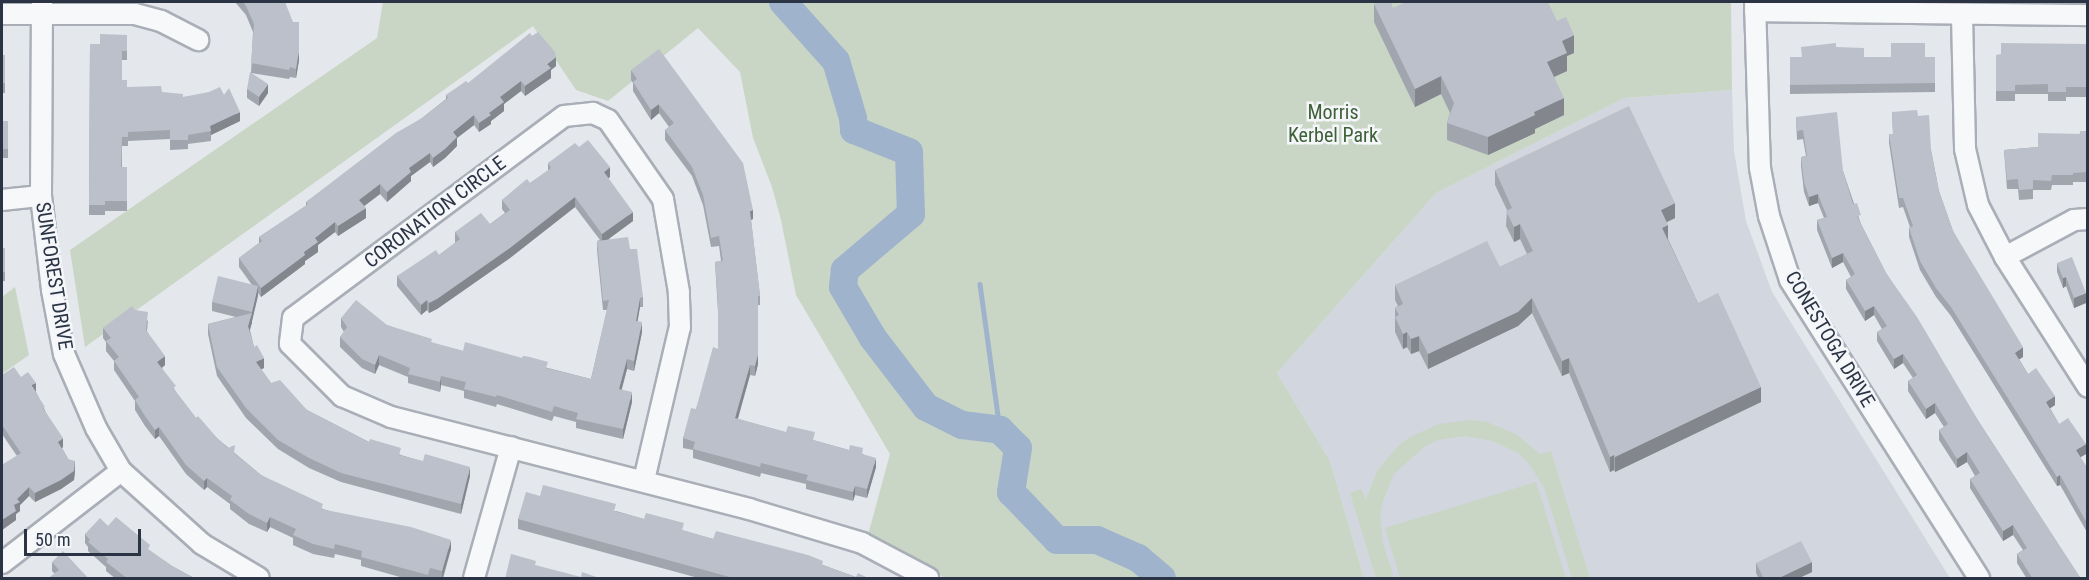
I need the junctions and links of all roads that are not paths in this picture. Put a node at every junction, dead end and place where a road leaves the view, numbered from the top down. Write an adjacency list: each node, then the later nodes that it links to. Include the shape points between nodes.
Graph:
1 (1755, 6): 4 (street); 19 (street, CONESTOGA DRIVE, via 1760,168 1769,216 1790,280)
2 (42, 7): 3 (street); 6 (street, via 135,14 161,21); 7 (street, SUNFOREST DRIVE)
3 (2, 14)
4 (1962, 15): 5 (street); 10 (street, via 1965,149 1978,205)
5 (2088, 15)
6 (198, 40)
7 (41, 196): 8 (street); 13 (street, SUNFOREST DRIVE, via 64,354 96,428)
8 (2, 200)
9 (2088, 219): 10 (street, via 2073,220)
10 (2005, 257): 11 (street)
11 (2088, 387)
12 (511, 447): 14 (street, CORONATION CIRCLE); 14 (street, CORONATION CIRCLE, via 391,417 342,396 290,344 293,318 564,117 593,113 608,120 663,199 679,292 680,327); 17 (street)
13 (121, 471): 15 (street); 16 (street, SUNFOREST DRIVE, via 202,544)
14 (644, 480): 18 (street, CORONATION CIRCLE, via 862,543)
15 (2, 563)
16 (259, 579)
17 (474, 579)
18 (928, 579)
19 (1979, 579)

